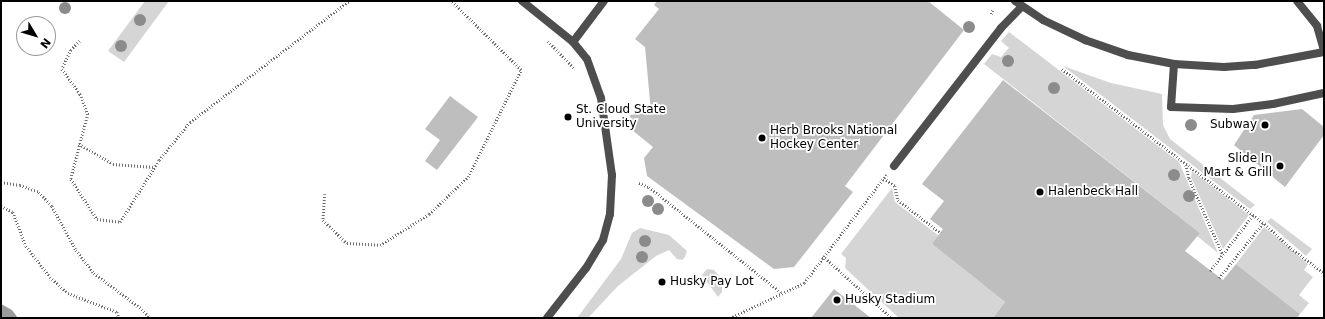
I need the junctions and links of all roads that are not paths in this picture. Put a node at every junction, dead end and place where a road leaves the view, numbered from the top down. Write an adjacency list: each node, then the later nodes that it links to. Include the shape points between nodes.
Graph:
1 (522, 1): 5 (street)
2 (604, 1): 5 (street)
3 (1297, 1): 6 (street, via 1317,26)
4 (1021, 3): 7 (street, via 1049,24 1085,40 1128,55); 9 (street)
5 (573, 42): 10 (street, via 587,59 601,98 612,175 611,209 608,226 595,254)
6 (1324, 51): 7 (street, via 1255,65 1224,67)
7 (1174, 64): 8 (street, via 1171,107 1233,109 1273,104)
8 (1324, 92)
9 (894, 166)
10 (547, 318)

